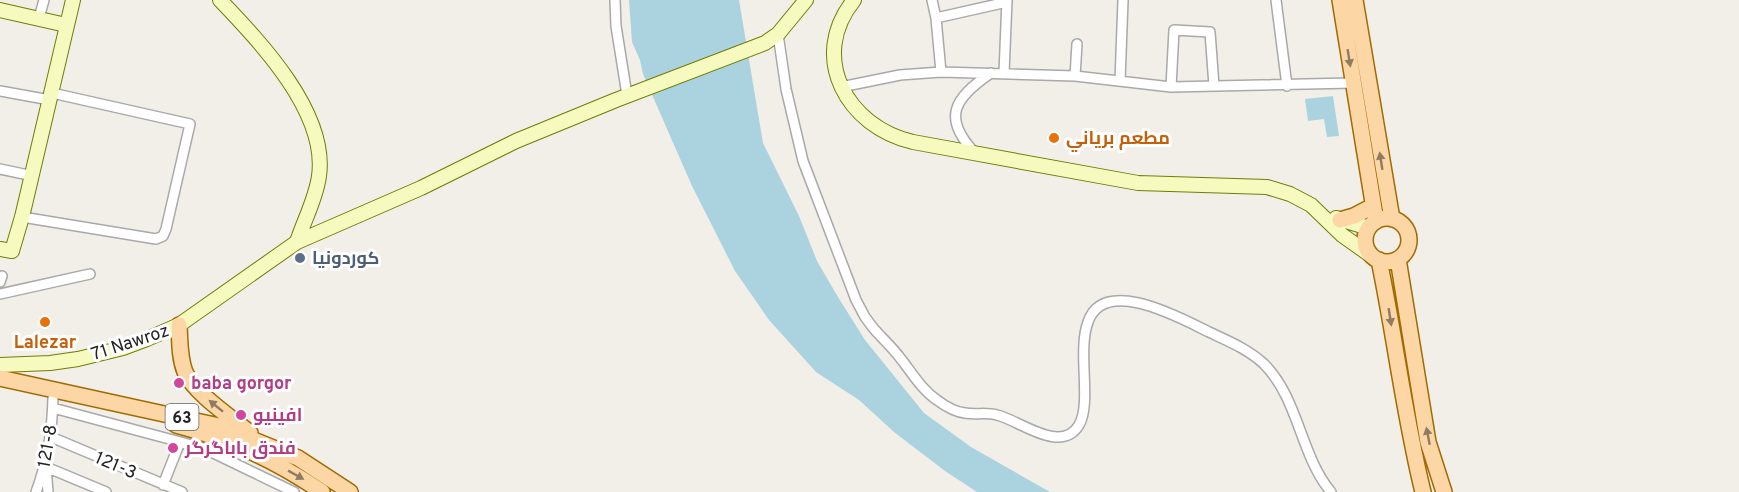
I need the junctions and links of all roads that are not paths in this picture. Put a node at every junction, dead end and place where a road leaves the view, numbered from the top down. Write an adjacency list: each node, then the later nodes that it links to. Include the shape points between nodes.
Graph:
1 (44, 0): 18 (street)
2 (73, 0): 21 (main road)
3 (220, 0): 46 (main road, via 299,97 315,133 319,175)
4 (615, 0): 35 (street, via 616,26)
5 (794, 0): 20 (main road)
6 (806, 0): 20 (main road, 71 Nawroz)
7 (854, 0): 32 (main road, via 840,21 834,45 834,66)
8 (932, 0): 19 (street)
9 (965, 0): 17 (street)
10 (1123, 0): 28 (street)
11 (1266, 0): 12 (street)
12 (1276, 0): 31 (street)
13 (1340, 0): 29 (main road, one-way to 29)
14 (1354, 0): 43 (main road, one-way to 14)
15 (1007, 1): 17 (street); 26 (street)
16 (0, 10): 18 (main road)
17 (967, 11): 19 (street)
18 (39, 18): 21 (main road)
19 (936, 18): 24 (street)
20 (788, 22): 22 (main road, 71 Nawroz)
21 (66, 25): 36 (main road)
22 (778, 34): 35 (main road, 71 Nawroz, via 761,45); 67 (street, via 803,161 856,300 874,329 934,399 965,413 1001,416 1042,435 1070,434 1079,426 1084,410 1085,330 1091,314 1109,303 1141,303 1243,348 1265,365 1290,403)
23 (1077, 44): 27 (street)
24 (941, 72): 25 (street); 32 (street, via 900,75)
25 (991, 73): 26 (street); 37 (street, via 966,93 957,107 958,133)
26 (1004, 73): 27 (street)
27 (1074, 76): 28 (street)
28 (1120, 81): 33 (street)
29 (1353, 83): 31 (street); 40 (main road)
30 (1214, 86): 31 (street); 33 (street); 33 (street, via 1210,32 1174,30)
31 (1287, 86)
32 (841, 87): 37 (main road, via 862,115 888,133)
33 (1171, 87)
34 (0, 90): 36 (street)
35 (630, 94): 46 (main road, 71 Nawroz, via 516,141)
36 (51, 97): 39 (main road); 42 (street, via 190,124 171,206 163,236 156,239)
37 (976, 154): 41 (main road, via 1138,183 1267,187 1290,194)
38 (0, 169): 39 (street)
39 (33, 176): 42 (main road)
40 (1373, 206): 44 (main road); 45 (main road)
41 (1320, 212): 44 (main road); 48 (main road, via 1342,235)
42 (22, 217): 47 (main road, via 12,251)
43 (1392, 219): 45 (main road); 49 (main road, via 1404,226 1409,240)
44 (1340, 220): 45 (main road)
45 (1372, 225): 48 (main road, via 1366,234 1366,246)
46 (297, 242): 52 (main road, 71 Nawroz)
47 (0, 249)
48 (1376, 258): 49 (main road, via 1385,262); 68 (main road, one-way to 68)
49 (1398, 259): 69 (main road, one-way to 49, via 1428,442)
50 (90, 274): 51 (street)
51 (0, 294)
52 (179, 325): 53 (main road, 71 Nawroz, via 102,353); 57 (main road, one-way to 52, via 204,395 185,373)
53 (1, 374): 54 (main road, 63); 57 (main road, 63, via 219,426)
54 (53, 403): 55 (street, 121-8); 56 (street); 65 (main road, 63, one-way to 65, via 140,417 200,433 252,452)
55 (51, 437): 58 (street, 121-8); 59 (street, 121-3)
56 (180, 442): 59 (street); 64 (street, via 203,448)
57 (262, 442): 66 (main road, 63, via 298,458)
58 (46, 466): 60 (street, 121-8); 61 (street); 62 (street)
59 (163, 485): 63 (street, 121-3)
60 (36, 492)
61 (48, 492)
62 (106, 492)
63 (182, 492)
64 (294, 492)
65 (321, 492)
66 (350, 492)
67 (1330, 492)
68 (1423, 492)
69 (1444, 492)

